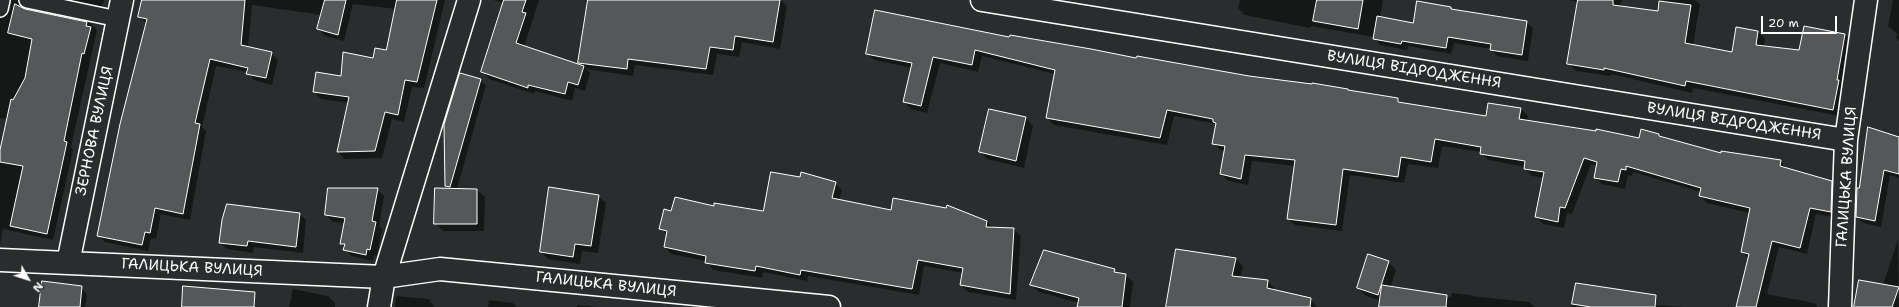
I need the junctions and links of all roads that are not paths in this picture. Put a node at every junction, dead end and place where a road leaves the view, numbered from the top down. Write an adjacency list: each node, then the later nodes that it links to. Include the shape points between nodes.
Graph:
1 (2, 0): 6 (lane)
2 (27, 0): 7 (lane)
3 (469, 0): 11 (street)
4 (982, 0): 8 (street, ВУЛИЦЯ ВІДРОДЖЕННЯ)
5 (1866, 0): 8 (street, ГАЛИЦЬКА ВУЛИЦЯ)
6 (0, 9)
7 (120, 9): 10 (street, ЗЕРНОВА ВУЛИЦЯ)
8 (1846, 140): 14 (street, ГАЛИЦЬКА ВУЛИЦЯ)
9 (0, 260): 10 (street, ГАЛИЦЬКА ВУЛИЦЯ)
10 (68, 263): 11 (street, ГАЛИЦЬКА ВУЛИЦЯ)
11 (384, 277): 12 (street); 13 (street, ГАЛИЦЬКА ВУЛИЦЯ, via 440,269)
12 (379, 307)
13 (829, 307)
14 (1840, 307)

